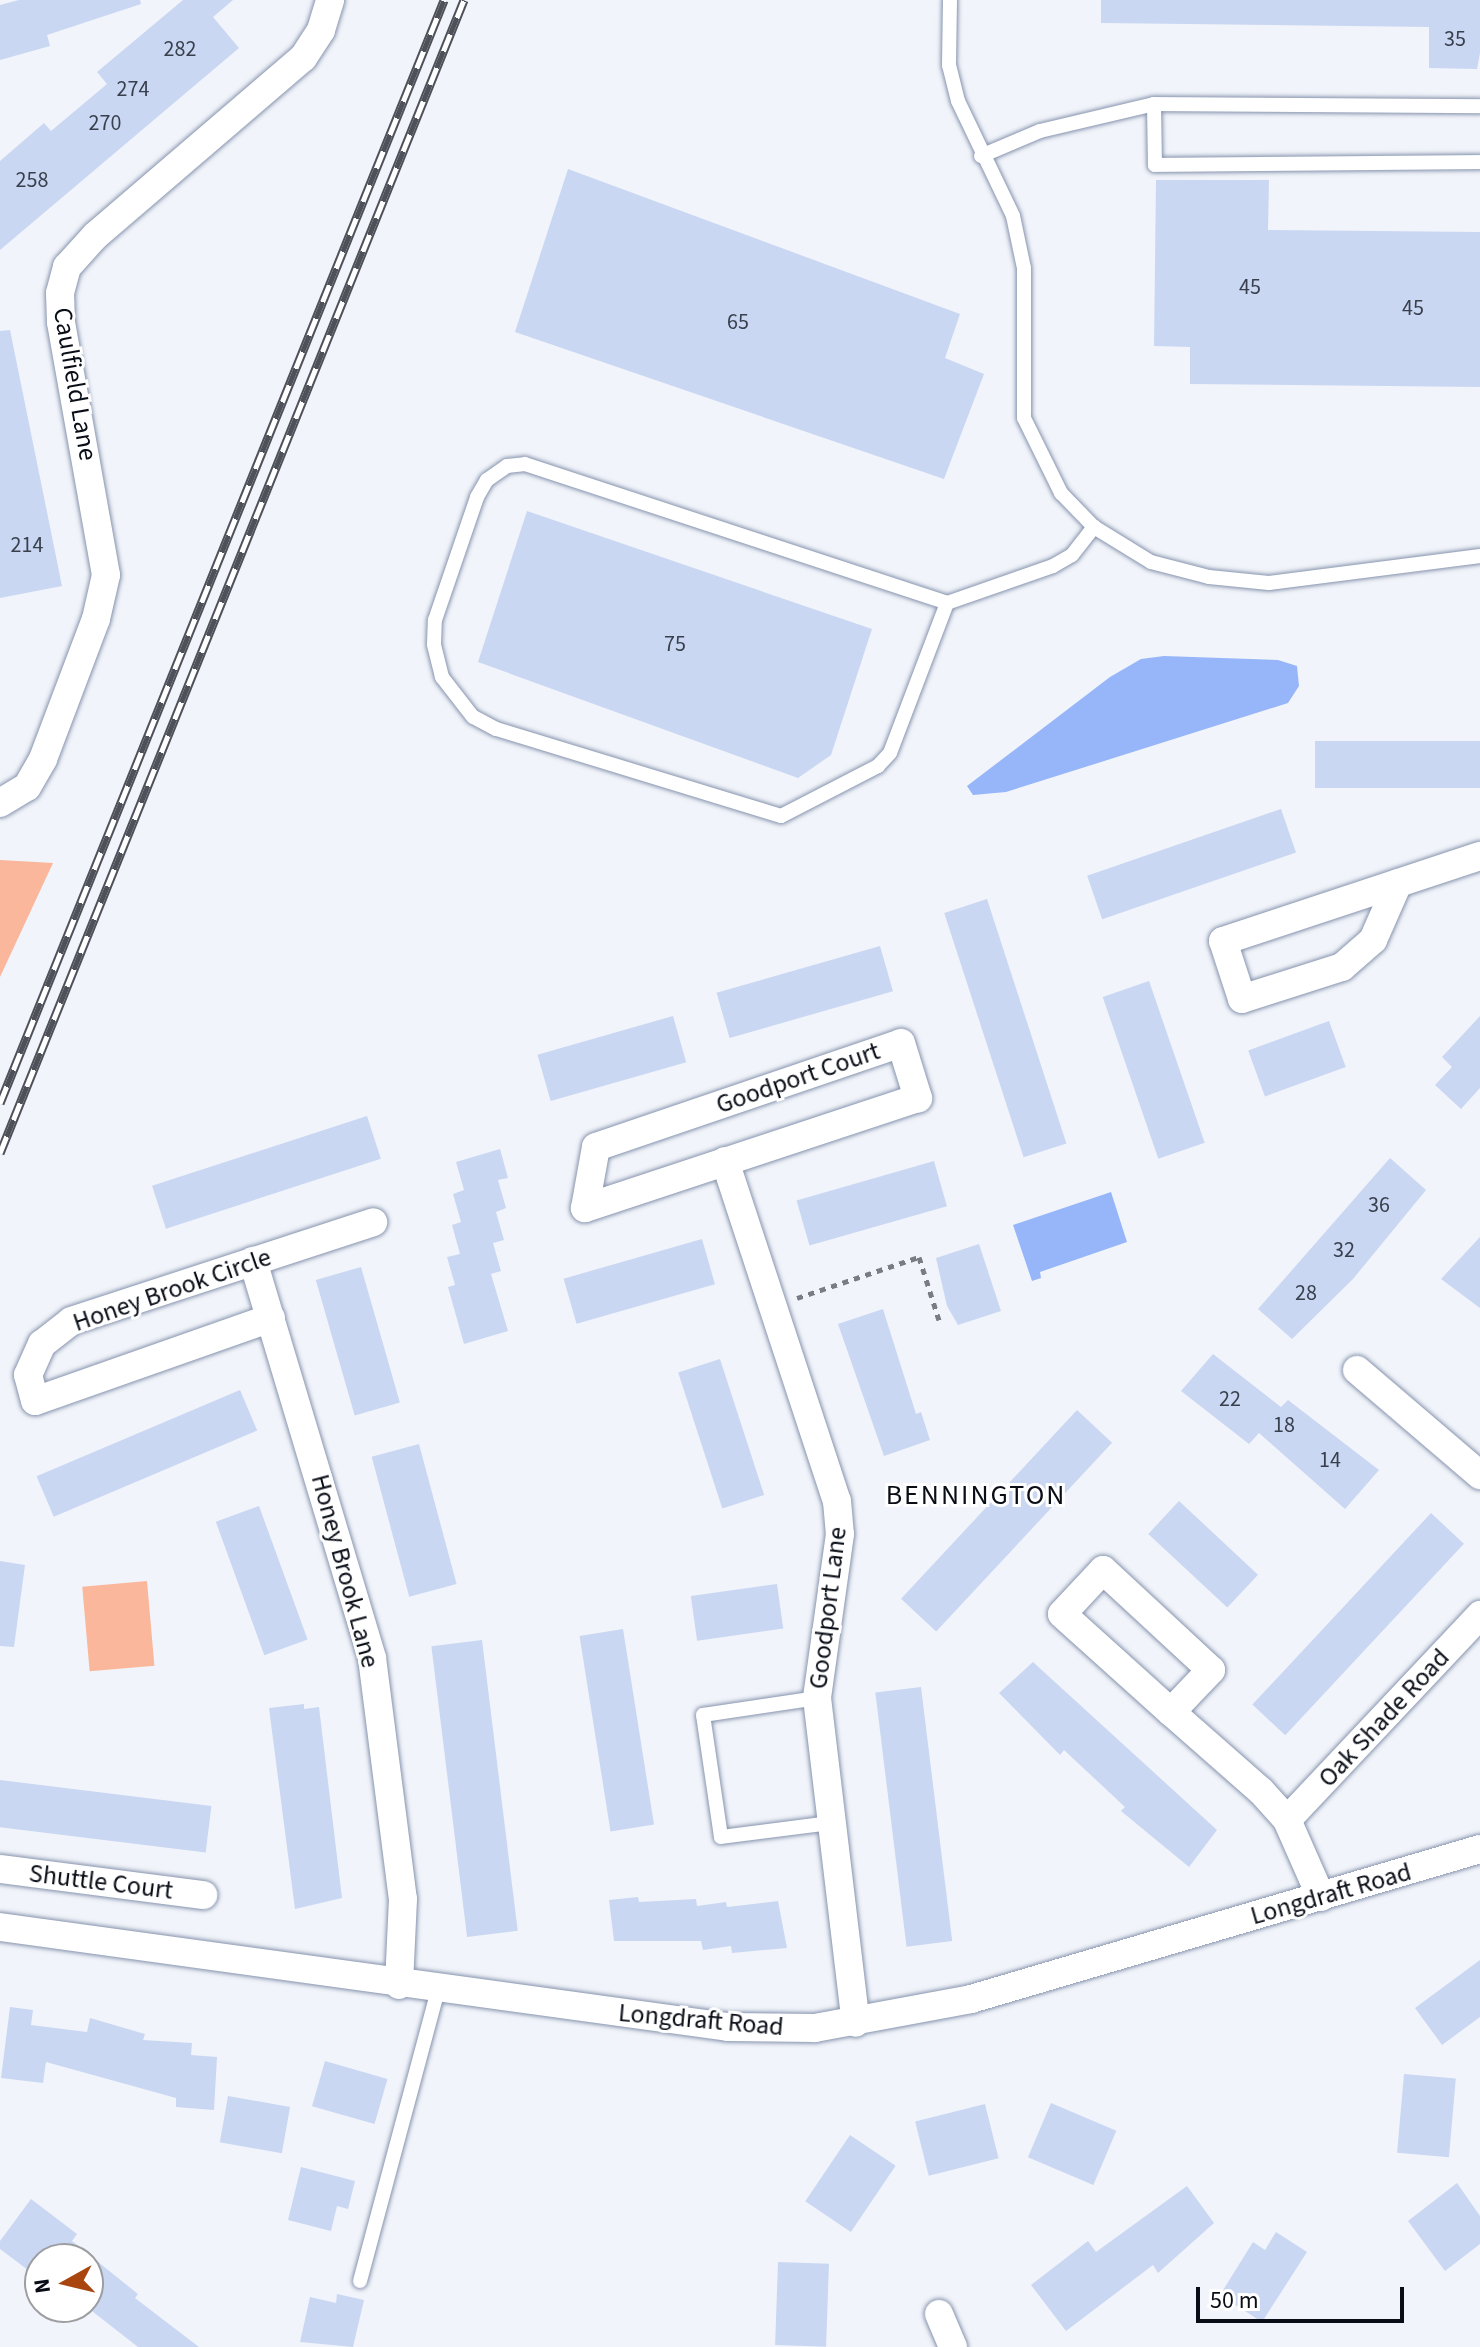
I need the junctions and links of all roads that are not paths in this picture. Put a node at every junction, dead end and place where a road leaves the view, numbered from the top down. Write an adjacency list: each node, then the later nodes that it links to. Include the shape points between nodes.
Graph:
1 (330, 0): 10 (street, Caulfield Lane, via 321,30 303,58 95,236 67,267 60,293 61,322 106,575 96,619 43,759 27,787)
2 (950, 0): 5 (lane, via 949,65)
3 (1154, 104): 4 (lane); 5 (lane, via 1040,131); 6 (lane, via 1155,165)
4 (1480, 106)
5 (981, 156): 7 (lane, via 1013,216 1024,268 1024,418 1061,493)
6 (1480, 162)
7 (1094, 527): 8 (lane, via 1151,562 1209,577 1269,583); 9 (lane, via 1072,555 1053,566)
8 (1480, 556)
9 (947, 603): 9 (lane, via 525,464 507,466 487,480 477,497 435,620 434,644 442,677 473,717 496,729 781,816 878,766 890,753)
10 (0, 803)
11 (1480, 856): 12 (street)
12 (1398, 883): 12 (street, via 1373,940 1342,967 1242,999 1223,941)
13 (725, 1161): 13 (street, Goodport Court, via 585,1208 596,1147 901,1043 918,1098); 20 (street, Goodport Lane, via 837,1501 840,1534)
14 (373, 1222): 15 (street, Honey Brook Circle)
15 (253, 1261): 16 (street, Honey Brook Lane); 16 (street, Honey Brook Circle, via 71,1321 42,1344 28,1375 35,1401)
16 (271, 1318): 29 (street, Honey Brook Lane, via 372,1658 403,1899)
17 (1357, 1370): 18 (street)
18 (1480, 1475)
19 (1480, 1615): 22 (street, Oak Shade Road)
20 (817, 1698): 23 (street, Goodport Lane); 23 (lane, via 703,1715 721,1837)
21 (1171, 1712): 21 (street, via 1062,1614 1103,1570 1211,1670); 22 (street)
22 (1287, 1820): 27 (street)
23 (831, 1823): 31 (street, Goodport Lane)
24 (1480, 1849): 27 (street, Longdraft Road)
25 (0, 1869): 26 (street, Shuttle Court)
26 (203, 1895)
27 (1321, 1897): 31 (street, Longdraft Road, via 971,1999)
28 (0, 1927): 29 (street, Longdraft Road)
29 (399, 1985): 30 (street, Longdraft Road)
30 (438, 1990): 31 (street, Longdraft Road, via 728,2027); 32 (lane)
31 (856, 2023)
32 (360, 2281)
33 (939, 2314): 34 (street)
34 (953, 2347)

